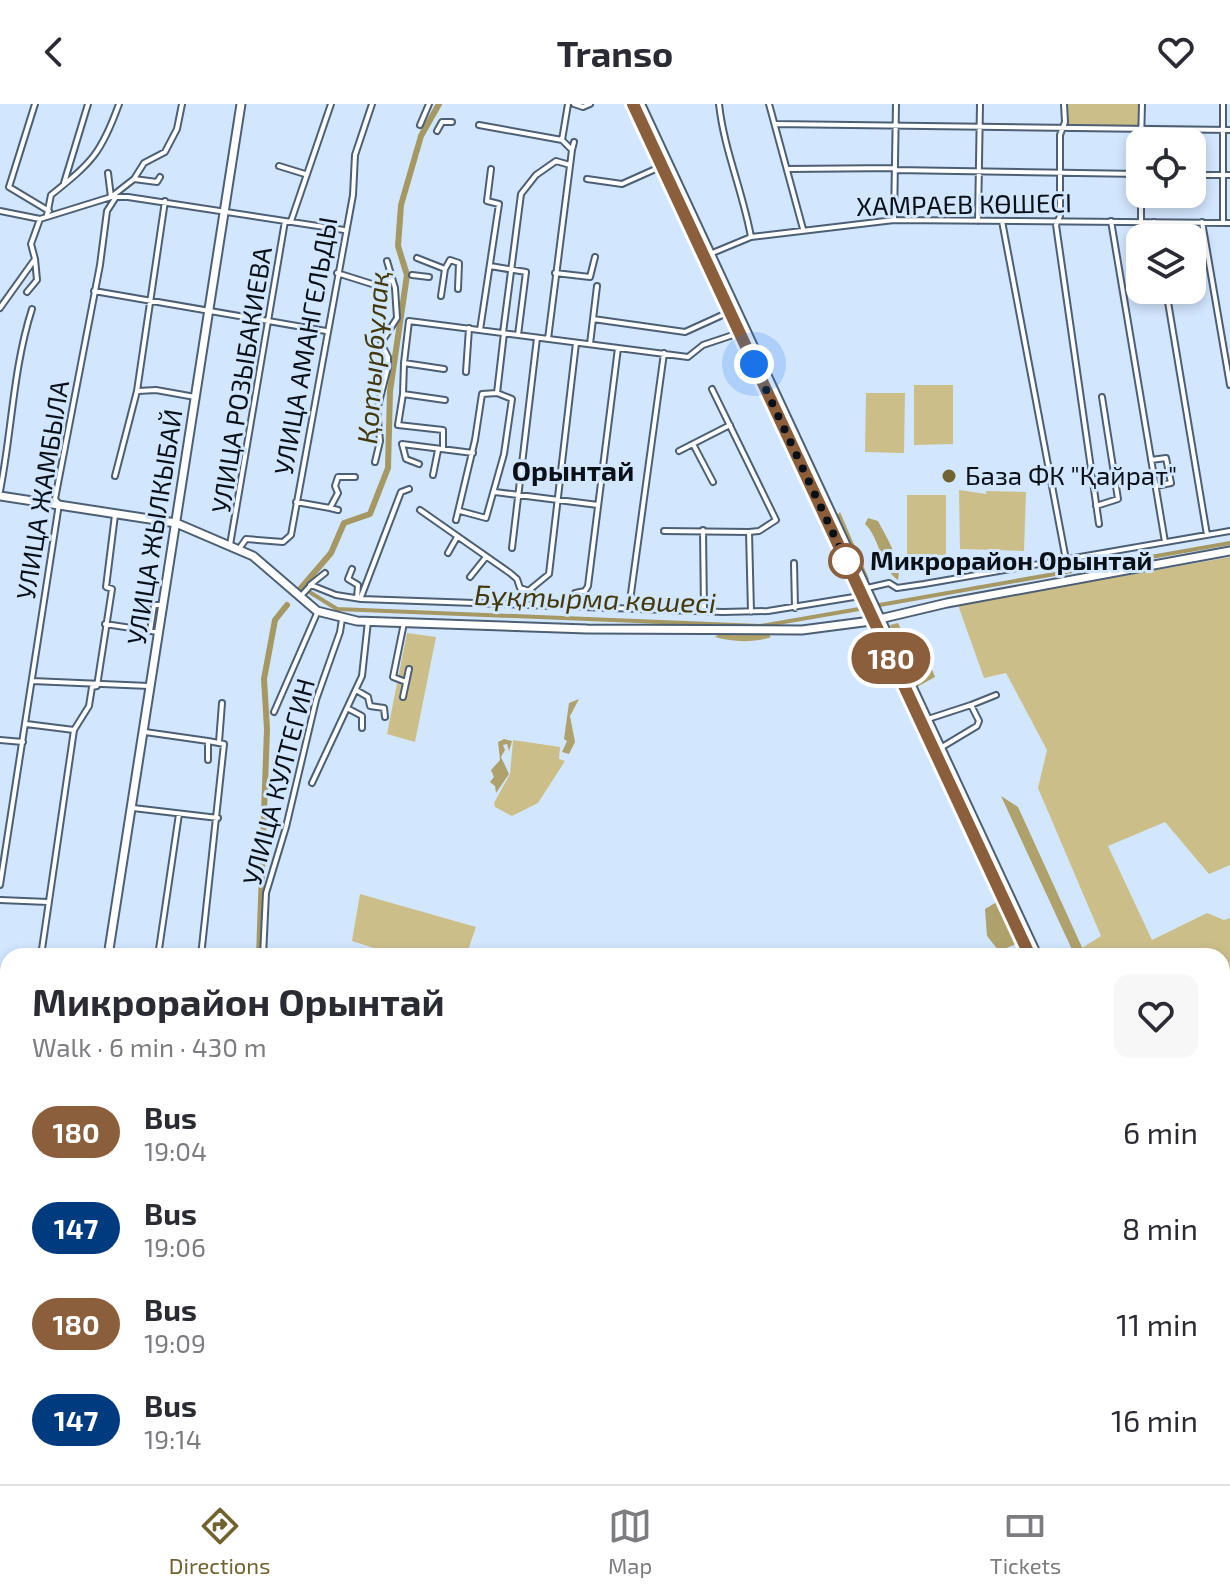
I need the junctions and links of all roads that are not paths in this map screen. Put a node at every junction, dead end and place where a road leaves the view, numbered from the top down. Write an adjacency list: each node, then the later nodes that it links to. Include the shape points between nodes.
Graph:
1 (35, 104): 60 (street, via 9,187)
2 (88, 104): 54 (street)
3 (119, 104): 54 (street, via 102,149)
4 (182, 104): 52 (street, via 165,152 144,163)
5 (241, 104): 59 (street, УЛИЦА ЖЫЛКЫБАЙ)
6 (331, 104): 46 (street, УЛИЦА РОЗЫБАКИЕВА)
7 (372, 104): 74 (street, УЛИЦА АМАНГЕЛЬДЫ, via 355,155)
8 (429, 104): 23 (street)
9 (571, 104): 20 (street); 34 (street)
10 (590, 104): 20 (street)
11 (633, 104): 39 (main road)
12 (640, 104): 76 (main road)
13 (719, 104): 75 (street)
14 (769, 104): 22 (street)
15 (896, 104): 25 (street)
16 (980, 104): 26 (street)
17 (1064, 104): 27 (street)
18 (1142, 104): 29 (street)
19 (1223, 104): 31 (street)
20 (583, 105)
21 (452, 122): 33 (street, via 442,122)
22 (776, 124): 25 (street); 41 (street)
23 (420, 125)
24 (479, 125): 34 (street)
25 (895, 126): 26 (street); 42 (street)
26 (980, 127): 27 (street); 43 (street)
27 (1063, 128): 28 (street); 45 (street)
28 (1126, 128)
29 (1142, 128)
30 (1206, 130): 31 (street)
31 (1223, 130): 32 (street); 49 (street)
32 (1230, 130)
33 (437, 131)
34 (562, 140): 36 (street)
35 (574, 142): 36 (street)
36 (572, 150): 37 (street)
37 (570, 165): 83 (street, via 556,161 524,186); 85 (street)
38 (279, 166): 46 (street)
39 (662, 166): 53 (street, via 622,184); 76 (main road)
40 (491, 169): 81 (street, via 487,201 499,204)
41 (787, 169): 42 (street); 73 (street)
42 (895, 169): 43 (street); 63 (street)
43 (979, 172): 45 (street); 64 (street)
44 (108, 173): 55 (street)
45 (1059, 173): 47 (street); 66 (street)
46 (305, 174): 62 (street, УЛИЦА РОЗЫБАКИЕВА)
47 (1126, 174)
48 (1206, 175): 49 (street)
49 (1222, 175): 50 (street); 71 (street)
50 (1230, 175)
51 (160, 177): 52 (street, via 157,182)
52 (134, 179): 55 (street)
53 (587, 179)
54 (63, 185): 60 (street, via 51,195)
55 (113, 197): 56 (street); 60 (street); 91 (street, УЛИЦА ЖАМБЫЛА)
56 (165, 201): 59 (street); 94 (street)
57 (1141, 208): 68 (street)
58 (0, 211): 61 (street)
59 (224, 212): 62 (street); 98 (street, УЛИЦА ЖЫЛКЫБАЙ)
60 (48, 213): 61 (street)
61 (40, 219): 79 (street, via 31,244)
62 (288, 220): 74 (street); 101 (street, УЛИЦА РОЗЫБАКИЕВА)
63 (894, 220): 64 (street, ХАМРАЕВ КӨШЕСІ); 73 (street, ХАМРАЕВ КӨШЕСІ)
64 (978, 221): 65 (street, ХАМРАЕВ КӨШЕСІ)
65 (1002, 221): 66 (street, ХАМРАЕВ КӨШЕСІ); 168 (street)
66 (1058, 221): 67 (street, ХАМРАЕВ КӨШЕСІ); 147 (street)
67 (1111, 221): 68 (street, ХАМРАЕВ КӨШЕСІ); 131 (street)
68 (1141, 221): 69 (street, ХАМРАЕВ КӨШЕСІ)
69 (1154, 222): 70 (street, ХАМРАЕВ КӨШЕСІ)
70 (1202, 222): 71 (street, ХАМРАЕВ КӨШЕСІ); 118 (street)
71 (1223, 223): 72 (street, ХАМРАЕВ КӨШЕСІ)
72 (1230, 223)
73 (803, 229): 75 (street, ХАМРАЕВ КӨШЕСІ)
74 (344, 230): 84 (street, УЛИЦА АМАНГЕЛЬДЫ)
75 (751, 237): 76 (street, ХАМРАЕВ КӨШЕСІ)
76 (707, 255): 99 (main road)
77 (595, 257): 85 (street, via 590,277)
78 (417, 258): 82 (street)
79 (35, 259): 92 (street, via 37,280); 96 (street)
80 (387, 261): 88 (street)
81 (490, 266): 83 (street); 103 (street)
82 (445, 269): 90 (street, via 450,260 459,263); 93 (street)
83 (510, 269): 105 (street); 107 (street, via 526,276)
84 (336, 272): 88 (street, via 372,284); 104 (street, УЛИЦА АМАНГЕЛЬДЫ)
85 (555, 273): 109 (street)
86 (412, 275): 87 (street)
87 (429, 277)
88 (392, 281): 132 (street, via 397,318 381,343 388,367 377,410 380,441)
89 (597, 286): 100 (street)
90 (458, 289)
91 (94, 291): 94 (street); 145 (street, УЛИЦА ЖАМБЫЛА, via 55,499)
92 (27, 292)
93 (441, 296)
94 (151, 302): 98 (street); 120 (street)
95 (1168, 304): 160 (street)
96 (0, 307)
97 (32, 309): 141 (street, via 20,345)
98 (207, 311): 101 (street); 123 (street, УЛИЦА ЖЫЛКЫБАЙ)
99 (732, 311): 100 (street, via 685,332); 106 (main road); 114 (main road)
100 (593, 319): 111 (street)
101 (269, 323): 104 (street); 163 (street, УЛИЦА РОЗЫБАКИЕВА)
102 (469, 328): 103 (street); 115 (street, via 409,321); 117 (street)
103 (480, 330): 105 (street)
104 (326, 331): 144 (street, УЛИЦА АМАНГЕЛЬДЫ)
105 (504, 333): 107 (street); 121 (street)
106 (739, 333): 113 (street, via 703,345 688,357); 114 (main road)
107 (518, 335): 108 (street)
108 (537, 338): 109 (street); 142 (street)
109 (548, 339): 110 (street)
110 (576, 343): 111 (street); 143 (street)
111 (590, 344): 112 (street)
112 (618, 347): 113 (street); 146 (street)
113 (664, 353): 180 (street)
114 (756, 359): 175 (main road)
115 (404, 363): 116 (street); 122 (street)
116 (444, 369)
117 (466, 372)
118 (1230, 385)
119 (712, 389): 126 (street)
120 (137, 391): 123 (street); 135 (street)
121 (497, 393): 130 (street, via 482,394); 140 (street, via 512,399)
122 (403, 394): 125 (street); 128 (street, via 398,425 443,430)
123 (195, 397): 154 (street, УЛИЦА ЖЫЛКЫБАЙ)
124 (1102, 397): 147 (street, via 1118,499)
125 (445, 400)
126 (730, 425): 127 (street); 159 (street, via 776,520)
127 (693, 444): 129 (street); 137 (street)
128 (440, 450): 130 (street); 133 (street, via 402,444 406,459); 134 (street)
129 (679, 451)
130 (473, 453): 151 (street)
131 (1151, 460): 138 (street); 138 (street, via 1169,461 1171,483)
132 (375, 462)
133 (419, 464)
134 (433, 475)
135 (115, 476)
136 (355, 477): 148 (street, via 338,477)
137 (713, 482)
138 (1156, 486): 162 (street)
139 (409, 489): 177 (street, via 401,492)
140 (495, 492): 142 (street); 151 (street, via 486,518)
141 (0, 494): 145 (street)
142 (518, 495): 143 (street); 164 (street)
143 (559, 499): 146 (street); 174 (street, via 549,574)
144 (296, 502): 148 (street); 163 (street, УЛИЦА АМАНГЕЛЬДЫ, via 289,540 246,539)
145 (59, 504): 152 (street); 192 (street, УЛИЦА ЖАМБЫЛА)
146 (598, 505): 179 (street, via 588,586 575,593)
147 (1096, 506): 155 (street)
148 (330, 508): 149 (street)
149 (338, 510)
150 (420, 510): 161 (street)
151 (460, 511): 153 (street)
152 (115, 513): 154 (street); 189 (street)
153 (456, 520)
154 (176, 523): 163 (street); 190 (street, УЛИЦА ЖЫЛКЫБАЙ)
155 (1099, 524)
156 (703, 530): 157 (street); 159 (street); 183 (street)
157 (664, 531)
158 (1230, 531): 160 (street)
159 (749, 532): 184 (street)
160 (1207, 535): 162 (street)
161 (457, 537): 166 (street); 167 (street)
162 (1165, 543): 168 (street)
163 (234, 547): 176 (street, via 266,565)
164 (512, 548)
165 (1230, 551): 185 (street)
166 (448, 553)
167 (486, 557): 172 (street); 174 (street)
168 (1066, 560): 175 (street, via 897,588 889,583)
169 (794, 563): 181 (street)
170 (352, 569): 177 (street, via 348,579 358,585)
171 (325, 573): 173 (street)
172 (470, 577)
173 (310, 585): 176 (street); 177 (street)
174 (527, 592): 178 (street)
175 (865, 594): 181 (street); 185 (main road)
176 (300, 597): 182 (street)
177 (359, 598): 178 (street)
178 (540, 604): 179 (street)
179 (575, 605): 180 (street)
180 (629, 608): 183 (street)
181 (795, 608): 184 (street)
182 (318, 611): 186 (street); 203 (street)
183 (704, 611): 184 (street)
184 (751, 612)
185 (875, 616): 188 (street, via 770,632); 197 (main road)
186 (339, 619): 187 (street); 228 (street, УЛИЦА КУЛТЕГИН, via 340,632 316,700 266,893)
187 (368, 621): 188 (street); 196 (street)
188 (404, 623): 193 (street, via 393,677)
189 (105, 624): 190 (street); 194 (street)
190 (154, 632): 195 (street, УЛИЦА ЖЫЛКЫБАЙ)
191 (409, 669): 193 (street)
192 (32, 681): 194 (street); 206 (street, УЛИЦА ЖАМБЫЛА)
193 (406, 682): 199 (street)
194 (97, 686): 195 (street); 208 (street)
195 (152, 686): 209 (street, УЛИЦА ЖЫЛКЫБАЙ)
196 (356, 690): 202 (street); 204 (street, via 368,697 370,706 384,708)
197 (912, 694): 205 (main road); 216 (main road)
198 (996, 695): 201 (street)
199 (403, 697)
200 (222, 703): 213 (street)
201 (971, 705): 205 (street); 214 (street, via 977,726)
202 (347, 708): 207 (street, via 362,716); 217 (street)
203 (274, 712)
204 (385, 717)
205 (927, 720): 214 (main road)
206 (26, 724): 208 (street); 212 (street, УЛИЦА ЖАМБЫЛА)
207 (362, 728)
208 (74, 730): 223 (street)
209 (145, 732): 211 (street); 218 (street, УЛИЦА ЖЫЛКЫБАЙ)
210 (0, 740): 212 (street)
211 (208, 741): 213 (street); 215 (street)
212 (23, 742): 221 (street, УЛИЦА ЖАМБЫЛА)
213 (219, 742): 220 (street, via 223,748)
214 (940, 748): 216 (main road)
215 (208, 760)
216 (950, 778): 229 (main road); 230 (main road)
217 (312, 783)
218 (133, 808): 219 (street); 225 (street, УЛИЦА ЖЫЛКЫБАЙ)
219 (179, 814): 220 (street); 226 (street)
220 (218, 818): 227 (street)
221 (0, 885)
222 (0, 900): 223 (street)
223 (48, 902): 224 (street)
224 (42, 948)
225 (109, 948)
226 (159, 948)
227 (202, 948)
228 (263, 948)
229 (1026, 948)
230 (1033, 948)
231 (1230, 1387): 232 (main road)
232 (1230, 1403)

